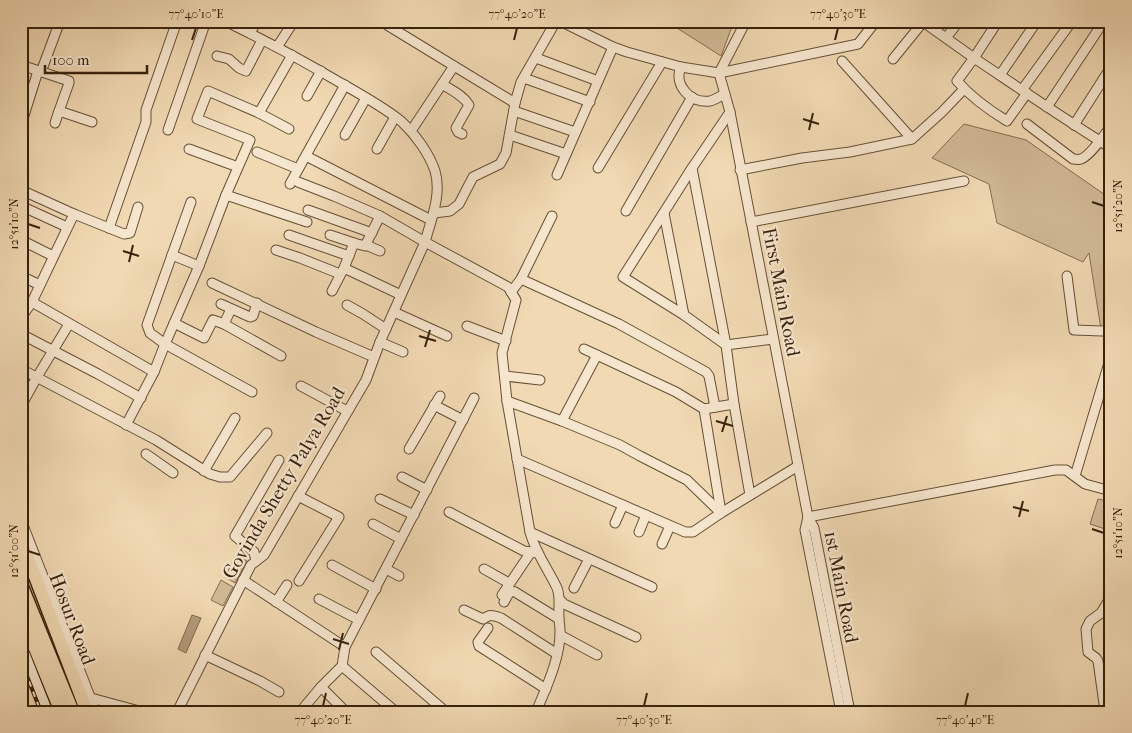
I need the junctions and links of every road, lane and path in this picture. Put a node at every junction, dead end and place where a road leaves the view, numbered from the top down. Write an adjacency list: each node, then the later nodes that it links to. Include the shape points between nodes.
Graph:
1 (60, 21): 34 (street)
2 (177, 21): 97 (street)
3 (206, 21): 61 (street)
4 (225, 21): 17 (street, Govinda Shetty Palya Road)
5 (257, 21): 17 (street)
6 (294, 21): 20 (street)
7 (558, 21): 21 (street); 24 (street)
8 (746, 21): 35 (street)
9 (876, 21): 35 (street, via 858,44)
10 (959, 21): 18 (street)
11 (998, 21): 25 (street)
12 (1038, 21): 36 (street)
13 (1072, 21): 42 (street)
14 (1104, 21): 49 (street)
15 (923, 22): 18 (street); 26 (street)
16 (387, 25): 30 (street)
17 (250, 34): 19 (street, Govinda Shetty Palya Road)
18 (946, 38): 25 (street)
19 (262, 40): 20 (street, Govinda Shetty Palya Road); 23 (street, via 246,71 229,59)
20 (277, 47): 22 (street, Govinda Shetty Palya Road)
21 (613, 47): 28 (street); 38 (street)
22 (292, 55): 33 (street, Govinda Shetty Palya Road); 52 (street)
23 (217, 56)
24 (536, 58): 37 (street); 38 (street)
25 (974, 58): 36 (street); 41 (street, via 957,81)
26 (893, 59)
27 (842, 61): 67 (street)
28 (662, 62): 31 (street); 76 (street)
29 (21, 65): 34 (street)
30 (454, 66): 39 (street); 48 (street)
31 (681, 66): 35 (street); 45 (street, via 678,73 680,83)
32 (1111, 67): 58 (street)
33 (321, 71): 40 (street, Govinda Shetty Palya Road); 44 (street)
34 (40, 72): 50 (street, via 69,82); 57 (street)
35 (719, 74): 43 (street, First Main Road)
36 (1000, 75): 42 (street)
37 (524, 78): 47 (street); 48 (street)
38 (598, 81): 47 (street)
39 (442, 84): 62 (street); 64 (street, via 469,104 456,128)
40 (345, 85): 46 (street, Govinda Shetty Palya Road); 74 (street)
41 (964, 89): 42 (street, via 1007,122); 67 (street)
42 (1024, 92): 49 (street)
43 (725, 94): 45 (street, via 711,101); 51 (street, First Main Road)
44 (307, 96)
45 (692, 97): 88 (street)
46 (366, 98): 53 (street, Govinda Shetty Palya Road); 65 (street)
47 (590, 102): 63 (street)
48 (515, 107): 63 (street); 66 (street)
49 (1047, 107): 58 (street)
50 (59, 111): 54 (street); 55 (street)
51 (730, 112): 77 (street); 79 (street, First Main Road)
52 (260, 113): 60 (street); 75 (street, via 208,91 205,98 197,119 250,140)
53 (395, 117): 62 (street, Govinda Shetty Palya Road); 71 (street)
54 (92, 122)
55 (55, 123)
56 (1027, 124): 68 (street, via 1073,159 1084,158)
57 (21, 125)
58 (1074, 125): 68 (street)
59 (1111, 126): 68 (street)
60 (289, 129)
61 (168, 130)
62 (411, 131): 92 (street, Govinda Shetty Palya Road, via 424,148 435,172 438,189)
63 (576, 132): 73 (street)
64 (462, 134)
65 (345, 135)
66 (510, 135): 73 (street); 92 (street, via 500,164 473,177 459,204 450,211)
67 (912, 139): 79 (street)
68 (1100, 141): 69 (street)
69 (1111, 148)
70 (189, 149): 75 (street)
71 (376, 150)
72 (257, 152): 78 (street)
73 (566, 154): 80 (street)
74 (306, 156): 78 (street); 92 (street)
75 (238, 167): 83 (street)
76 (598, 168)
77 (692, 168): 89 (street); 140 (street)
78 (298, 169): 91 (street, via 294,183)
79 (740, 170): 95 (street, First Main Road)
80 (557, 175)
81 (964, 181): 95 (street)
82 (21, 190): 90 (street)
83 (226, 195): 94 (street); 110 (street)
84 (191, 202): 107 (street)
85 (21, 206): 96 (street)
86 (138, 207): 97 (street, via 130,233)
87 (308, 210): 98 (street)
88 (626, 211)
89 (664, 213): 126 (street); 126 (street, via 623,277)
90 (74, 214): 96 (street); 97 (street)
91 (380, 216): 98 (street); 102 (street)
92 (433, 216): 102 (street, Govinda Shetty Palya Road)
93 (552, 216): 114 (street)
94 (307, 222)
95 (751, 222): 136 (street, First Main Road)
96 (67, 227): 108 (street)
97 (110, 228)
98 (372, 233): 104 (street)
99 (289, 235): 109 (street)
100 (330, 235): 103 (street)
101 (21, 240): 108 (street)
102 (425, 242): 118 (street); 119 (street, Govinda Shetty Palya Road)
103 (354, 243): 104 (street); 109 (street)
104 (366, 245): 106 (street)
105 (276, 250): 111 (street)
106 (380, 251)
107 (172, 255): 110 (street); 139 (street, via 147,325 150,333)
108 (53, 256): 116 (street)
109 (349, 256): 111 (street)
110 (199, 266): 128 (street)
111 (342, 271): 117 (street); 119 (street)
112 (21, 276): 116 (street)
113 (1067, 276): 133 (street, via 1074,330)
114 (521, 279): 118 (street); 162 (street, via 619,324 706,372)
115 (212, 282): 121 (street)
116 (40, 285): 120 (street)
117 (332, 291)
118 (512, 292): 137 (street, via 516,300)
119 (401, 295): 125 (street, Govinda Shetty Palya Road)
120 (32, 302): 127 (street); 129 (street)
121 (257, 303): 124 (street, via 250,317); 147 (street)
122 (221, 304): 124 (street)
123 (347, 305): 132 (street)
124 (231, 309): 130 (street)
125 (394, 312): 132 (street, Govinda Shetty Palya Road); 135 (street)
126 (684, 315): 140 (street)
127 (21, 318)
128 (174, 323): 130 (street, via 204,338 213,320); 139 (street)
129 (69, 324): 142 (street); 149 (street)
130 (224, 324): 145 (street)
131 (467, 326): 137 (street)
132 (386, 329): 138 (street, Govinda Shetty Palya Road)
133 (1111, 329)
134 (21, 334): 142 (street)
135 (447, 336)
136 (773, 339): 140 (street); 176 (street, First Main Road)
137 (506, 341): 150 (street, via 502,353)
138 (380, 342): 143 (street); 147 (street, Govinda Shetty Palya Road)
139 (165, 344): 149 (street); 154 (street)
140 (726, 345): 160 (street)
141 (584, 349): 144 (street)
142 (52, 351): 151 (street); 156 (street)
143 (403, 352)
144 (597, 355): 163 (street, via 676,392); 167 (street)
145 (281, 356)
146 (1111, 356): 179 (street)
147 (374, 357): 164 (street, Govinda Shetty Palya Road, via 366,380)
148 (21, 369): 151 (street)
149 (154, 372): 156 (street)
150 (505, 376): 152 (street); 159 (street)
151 (37, 378): 158 (street); 168 (street)
152 (540, 380)
153 (301, 386): 164 (street)
154 (252, 392)
155 (440, 396): 161 (street)
156 (141, 398): 168 (street)
157 (474, 398): 166 (street)
158 (22, 402)
159 (507, 402): 167 (street); 173 (street)
160 (734, 404): 162 (street); 183 (street)
161 (434, 405): 166 (street); 171 (street)
162 (715, 407): 163 (street)
163 (704, 409): 188 (street)
164 (347, 412): 184 (street, Govinda Shetty Palya Road)
165 (235, 418): 177 (street)
166 (463, 420): 181 (street)
167 (562, 421): 188 (street, via 620,445 686,480)
168 (126, 425): 170 (street)
169 (267, 433): 177 (street, via 230,477 220,477)
170 (165, 446): 175 (street); 177 (street)
171 (408, 450)
172 (146, 454): 175 (street)
173 (517, 459): 186 (street); 196 (street)
174 (279, 460): 204 (street, via 236,536 254,552)
175 (157, 461): 178 (street)
176 (798, 466): 183 (street); 191 (street, First Main Road)
177 (204, 470)
178 (173, 472)
179 (1075, 476): 182 (street, via 1085,484); 191 (street, via 1066,470 1055,470)
180 (402, 477): 181 (street)
181 (427, 490): 189 (street)
182 (1111, 491)
183 (750, 495): 188 (street)
184 (298, 496): 204 (street, Govinda Shetty Palya Road, via 264,555); 210 (street, via 339,517)
185 (380, 499): 189 (street)
186 (623, 505): 190 (street); 193 (street)
187 (449, 512): 201 (street)
188 (720, 512): 195 (street, via 693,532)
189 (414, 515): 198 (street)
190 (646, 515): 195 (street); 197 (street)
191 (808, 517): 255 (street, 1st Main Road, via 805,530); 256 (street, 1st Main Road, via 814,528)
192 (21, 520): 239 (street)
193 (615, 523)
194 (372, 524): 198 (street)
195 (670, 526): 200 (street)
196 (530, 532): 201 (street); 202 (street)
197 (639, 532)
198 (401, 539): 206 (street)
199 (21, 540): 246 (highway, Hosur Road)
200 (662, 544)
201 (534, 552): 211 (street); 220 (street, via 558,589)
202 (589, 559): 214 (street); 215 (street)
203 (21, 560): 245 (highway)
204 (256, 560): 209 (street, Govinda Shetty Palya Road)
205 (332, 565): 216 (street)
206 (386, 569): 208 (street); 216 (street)
207 (484, 569): 211 (street)
208 (399, 576)
209 (243, 580): 221 (street); 233 (street, Govinda Shetty Palya Road)
210 (299, 581)
211 (509, 583): 224 (street, via 502,600 510,591 515,592)
212 (21, 584): 244 (highway)
213 (287, 585): 221 (street)
214 (574, 588)
215 (652, 588)
216 (376, 589): 225 (street)
217 (1111, 597): 240 (street, via 1102,613 1090,621 1086,629 1088,652 1098,661 1105,709)
218 (21, 600): 243 (highway)
219 (319, 600): 225 (street)
220 (560, 600): 224 (street); 228 (street)
221 (276, 602): 230 (street)
222 (464, 610): 232 (street, via 483,620 490,615 501,618)
223 (21, 614): 242 (highway)
224 (559, 619): 227 (street)
225 (359, 620): 230 (street)
226 (488, 628): 237 (street, via 478,642 479,646)
227 (560, 635): 232 (street); 234 (street)
228 (636, 637)
229 (21, 644): 241 (street)
230 (345, 647): 235 (street)
231 (376, 652): 253 (street)
232 (557, 654): 237 (street)
233 (206, 655): 238 (street); 249 (street, Govinda Shetty Palya Road)
234 (597, 655)
235 (342, 666): 236 (street); 252 (street)
236 (321, 688): 250 (street); 251 (street)
237 (546, 689): 254 (street)
238 (279, 692)
239 (91, 698): 247 (street); 248 (street)
240 (1111, 711)
241 (48, 712)
242 (61, 712)
243 (66, 712)
244 (72, 712)
245 (81, 712)
246 (87, 712)
247 (96, 712)
248 (143, 712)
249 (177, 712)
250 (300, 712)
251 (346, 712)
252 (396, 712)
253 (446, 712)
254 (536, 712)
255 (841, 712)
256 (850, 712)

